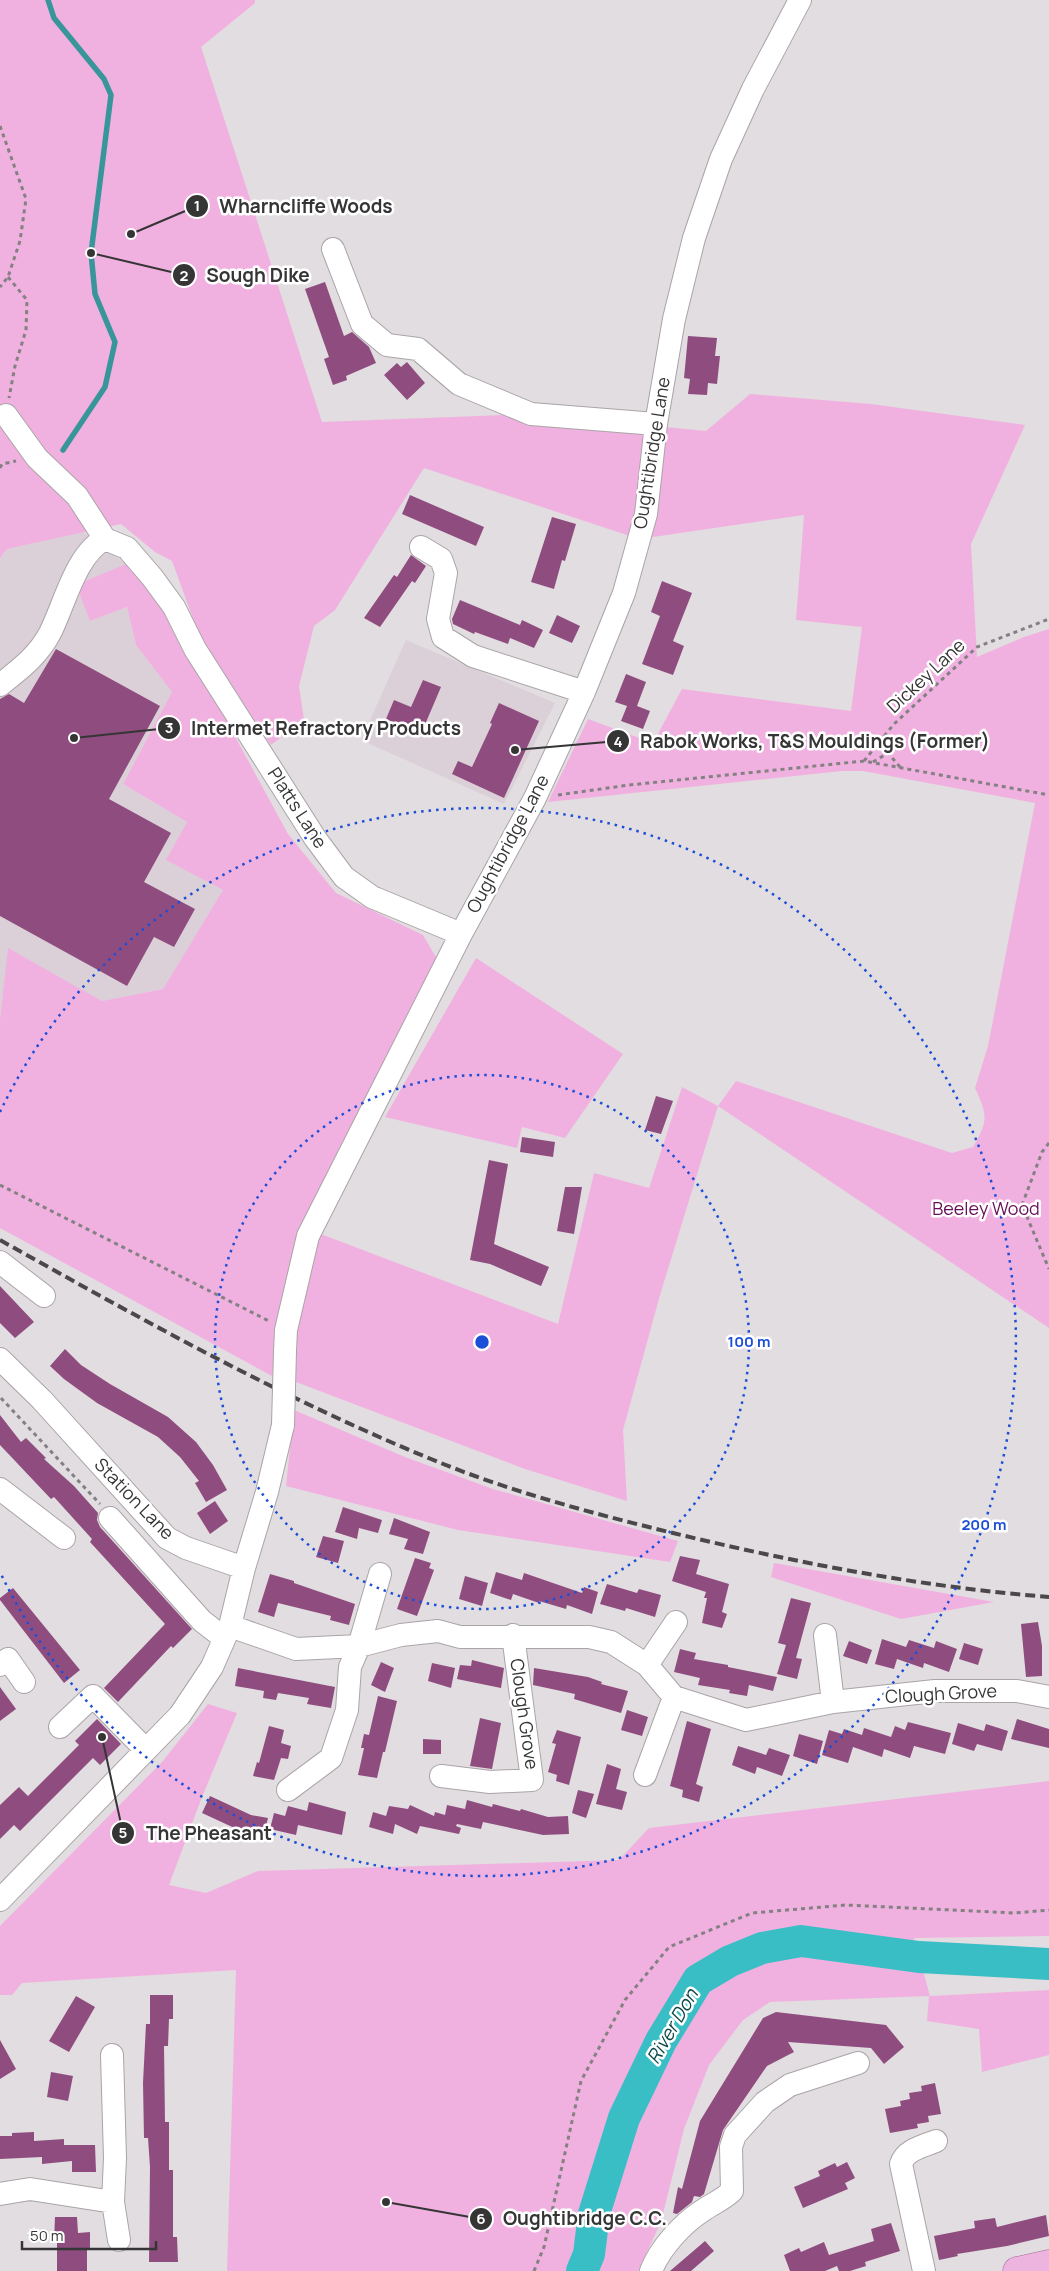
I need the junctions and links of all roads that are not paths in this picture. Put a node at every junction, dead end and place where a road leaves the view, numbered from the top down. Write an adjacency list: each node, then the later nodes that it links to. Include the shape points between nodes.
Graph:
1 (800, 0): 4 (street, Oughtibridge Lane, via 721,158 694,238 674,318)
2 (333, 249): 4 (street, via 362,324 387,345 418,349 459,384 531,414)
3 (6, 415): 5 (street, via 37,458 77,496)
4 (656, 424): 8 (street, Oughtibridge Lane, via 644,522 624,592)
5 (106, 540): 7 (street, via 81,562 49,634 31,660); 9 (street, Platts Lane, via 127,548 152,577 315,838 344,877 372,897)
6 (421, 547): 8 (street, via 441,559 446,573 438,619 443,637 473,656)
7 (0, 685)
8 (584, 692): 9 (street, Oughtibridge Lane, via 535,798)
9 (461, 934): 16 (street, Oughtibridge Lane, bridge, via 308,1236 286,1341 282,1425 267,1492)
10 (0, 1262): 11 (street)
11 (44, 1296)
12 (0, 1359): 16 (street, Station Lane, via 42,1400 167,1538)
13 (0, 1489): 15 (street)
14 (110, 1518): 19 (street, Clough Grove, via 202,1621)
15 (64, 1538)
16 (244, 1568): 19 (street)
17 (380, 1574): 22 (street)
18 (676, 1622): 24 (street)
19 (227, 1632): 22 (street, Clough Grove, via 296,1649); 30 (street, via 212,1667 180,1715)
20 (513, 1635): 22 (street, Clough Grove, via 460,1637 438,1631 401,1635); 24 (street, Clough Grove, via 589,1636 611,1642); 32 (street, Clough Grove, via 532,1780 490,1782)
21 (825, 1635): 28 (street)
22 (359, 1646): 33 (street, via 350,1667 347,1710 331,1758)
23 (2, 1657): 25 (street)
24 (647, 1665): 26 (street, Clough Grove)
25 (24, 1682)
26 (674, 1696): 28 (street, Clough Grove, via 746,1720); 31 (street)
27 (1049, 1697): 28 (street, Clough Grove, via 1017,1691 935,1691)
28 (834, 1702)
29 (60, 1727): 30 (street, via 93,1696)
30 (145, 1749): 34 (street)
31 (645, 1775)
32 (441, 1776)
33 (288, 1790)
34 (3, 1890)
35 (112, 2055): 39 (street)
36 (858, 2063): 42 (street, via 790,2085 765,2102 735,2135 731,2146 732,2191 699,2212 673,2237)
37 (936, 2141): 43 (street, via 909,2152 901,2164)
38 (0, 2194): 39 (street, via 30,2189)
39 (113, 2202): 40 (street)
40 (119, 2240)
41 (1049, 2264): 44 (main road)
42 (651, 2271)
43 (924, 2271)
44 (1017, 2271)

